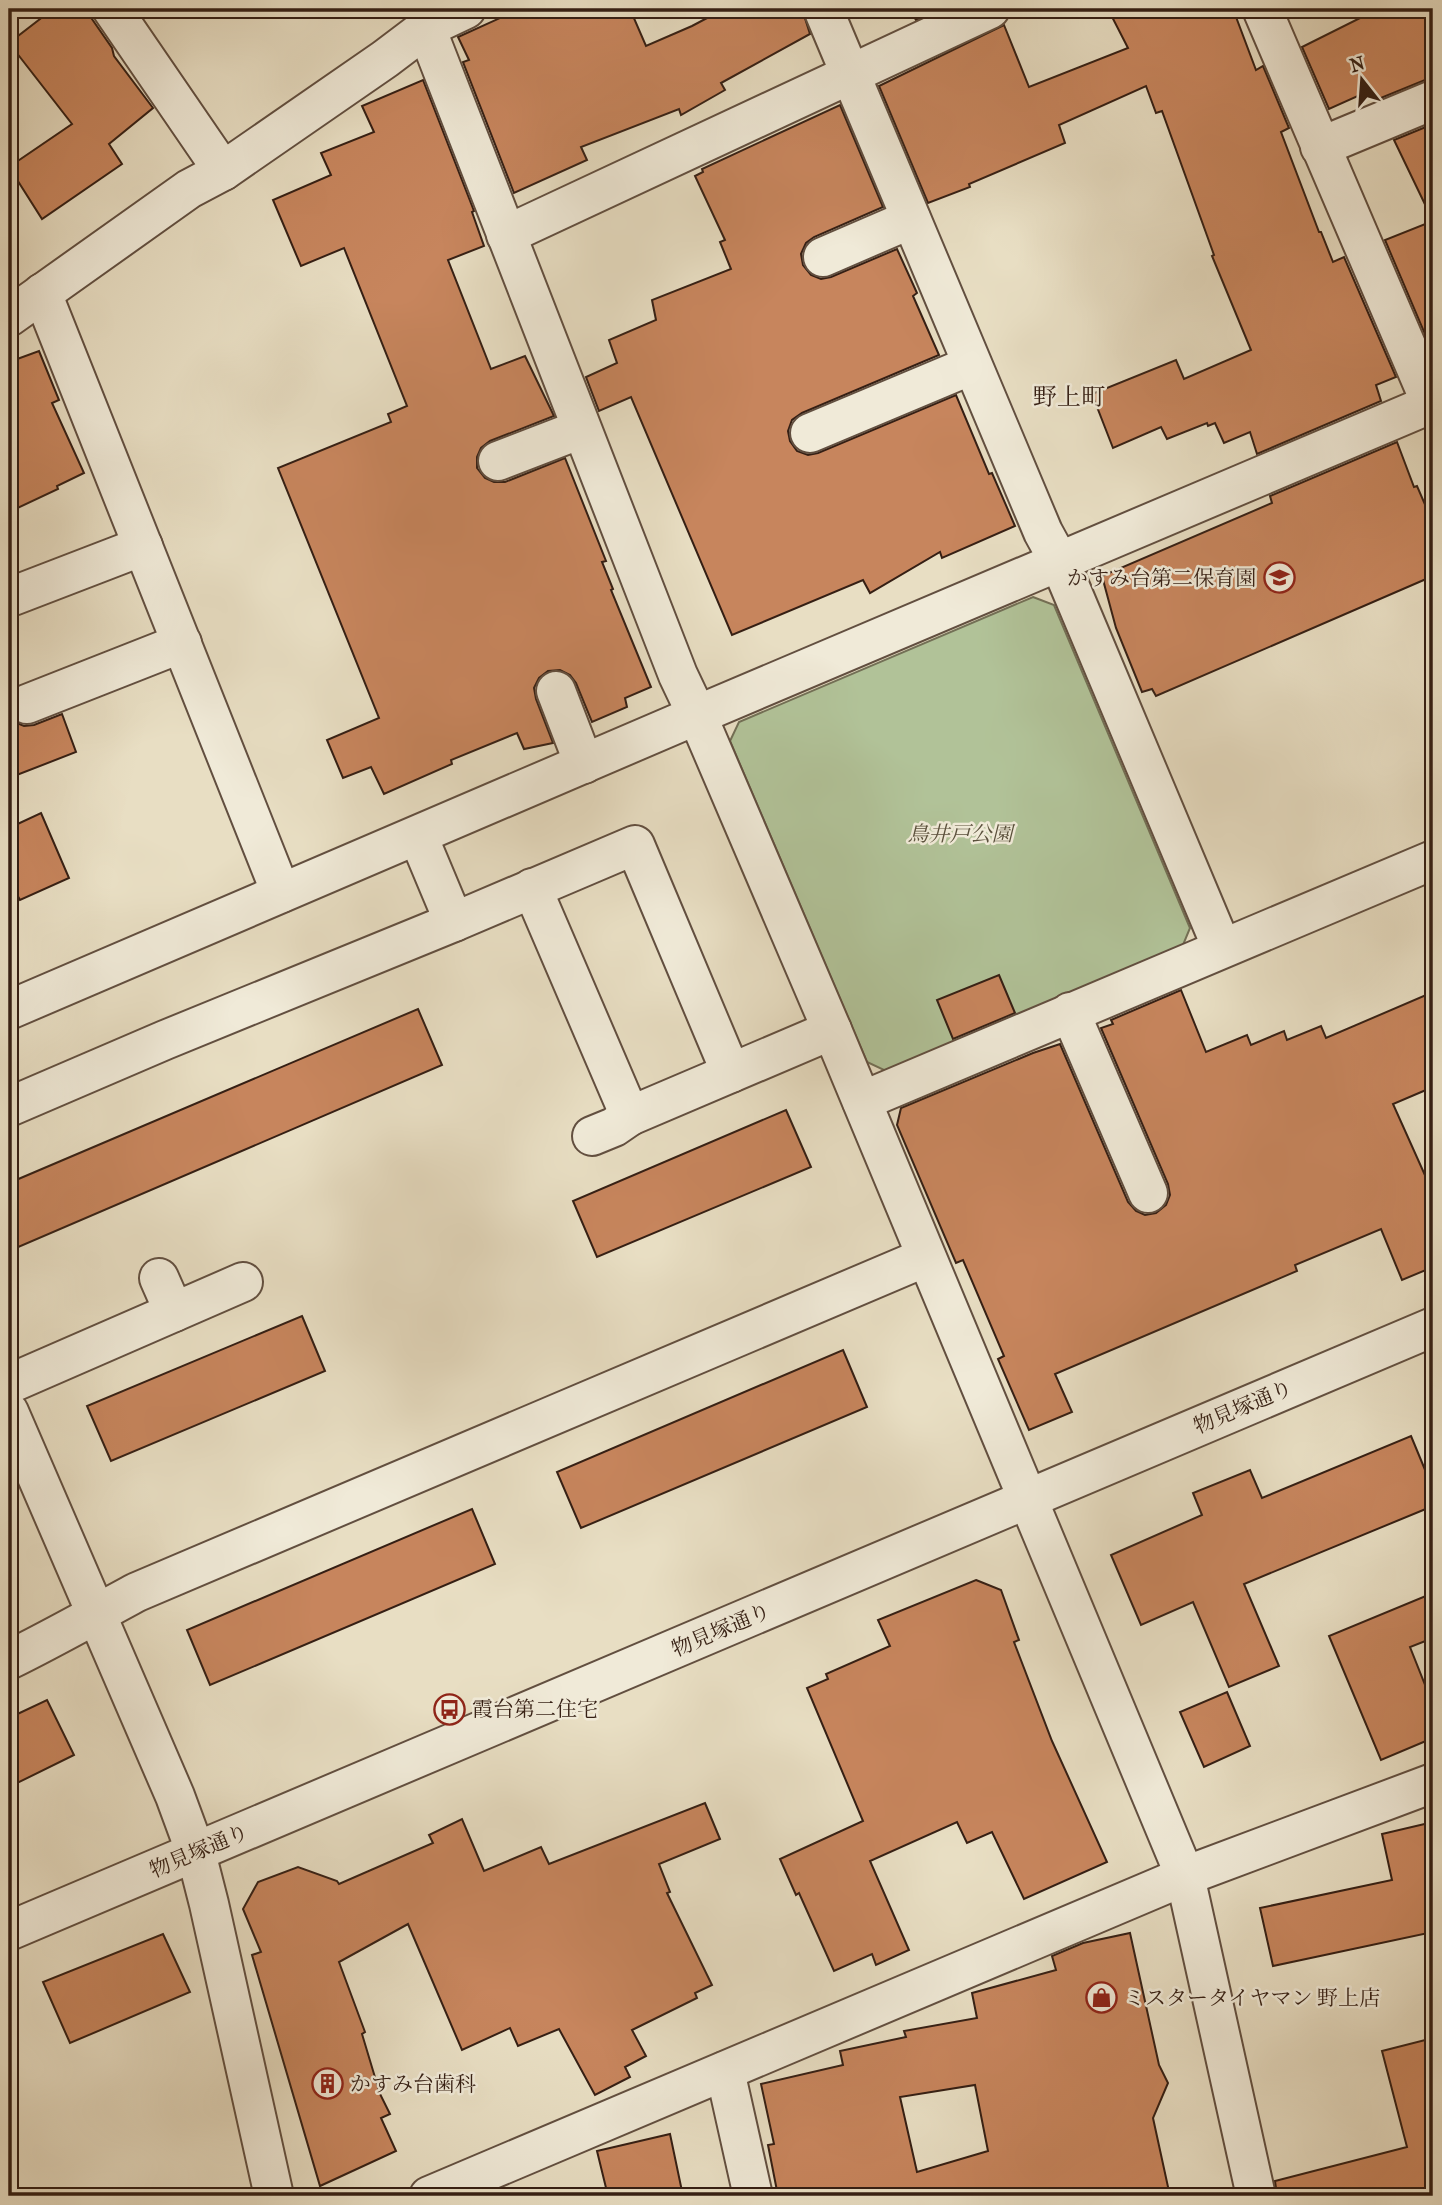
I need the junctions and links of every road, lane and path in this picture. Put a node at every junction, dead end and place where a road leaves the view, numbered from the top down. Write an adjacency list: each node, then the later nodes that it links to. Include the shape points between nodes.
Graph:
1 (112, 9): 10 (street)
2 (466, 9): 6 (street)
3 (823, 9): 7 (street)
4 (990, 9): 7 (street)
5 (1262, 9): 9 (street)
6 (426, 28): 10 (street); 12 (street)
7 (852, 73): 11 (street); 12 (street)
8 (1433, 100): 9 (street)
9 (1320, 147): 17 (street)
10 (223, 171): 14 (street, via 189,189)
11 (911, 219): 13 (street); 16 (street)
12 (506, 235): 18 (street)
13 (823, 257)
14 (42, 293): 15 (street); 21 (street)
15 (9, 317)
16 (972, 366): 19 (street); 22 (street)
17 (1433, 405): 22 (street)
18 (581, 429): 20 (street); 27 (street)
19 (810, 432)
20 (498, 461)
21 (143, 546): 23 (street); 24 (street)
22 (1060, 563): 27 (street); 34 (street)
23 (13, 596)
24 (182, 643): 26 (street); 32 (street)
25 (556, 691): 28 (street)
26 (27, 704)
27 (697, 715): 28 (street); 37 (street)
28 (584, 764): 29 (street)
29 (418, 836): 32 (street); 33 (street)
30 (1433, 860): 34 (street)
31 (533, 888): 33 (street); 38 (street, via 635,845); 41 (street)
32 (281, 893): 35 (street)
33 (454, 922): 40 (street)
34 (1222, 948): 36 (street)
35 (9, 1010)
36 (1070, 1012): 39 (street); 43 (street)
37 (832, 1030): 38 (street); 39 (street)
38 (731, 1073): 41 (street)
39 (862, 1101): 44 (street)
40 (9, 1107)
41 (630, 1116): 42 (street)
42 (592, 1136)
43 (1149, 1194)
44 (926, 1257): 51 (street); 52 (street)
45 (159, 1278): 47 (street)
46 (243, 1282): 47 (street)
47 (174, 1312): 49 (street)
48 (1433, 1327): 51 (street, 物見塚通り)
49 (9, 1384)
50 (9, 1412): 52 (street)
51 (1029, 1500): 55 (street, 物見塚通り); 56 (street)
52 (95, 1613): 53 (street); 55 (street)
53 (9, 1660)
54 (1433, 1783): 56 (street)
55 (196, 1853): 57 (street, 物見塚通り); 59 (street)
56 (1185, 1876): 58 (street); 62 (street)
57 (9, 1931)
58 (725, 2071): 60 (street); 61 (street)
59 (274, 2196)
60 (429, 2196)
61 (752, 2196)
62 (1256, 2196)

